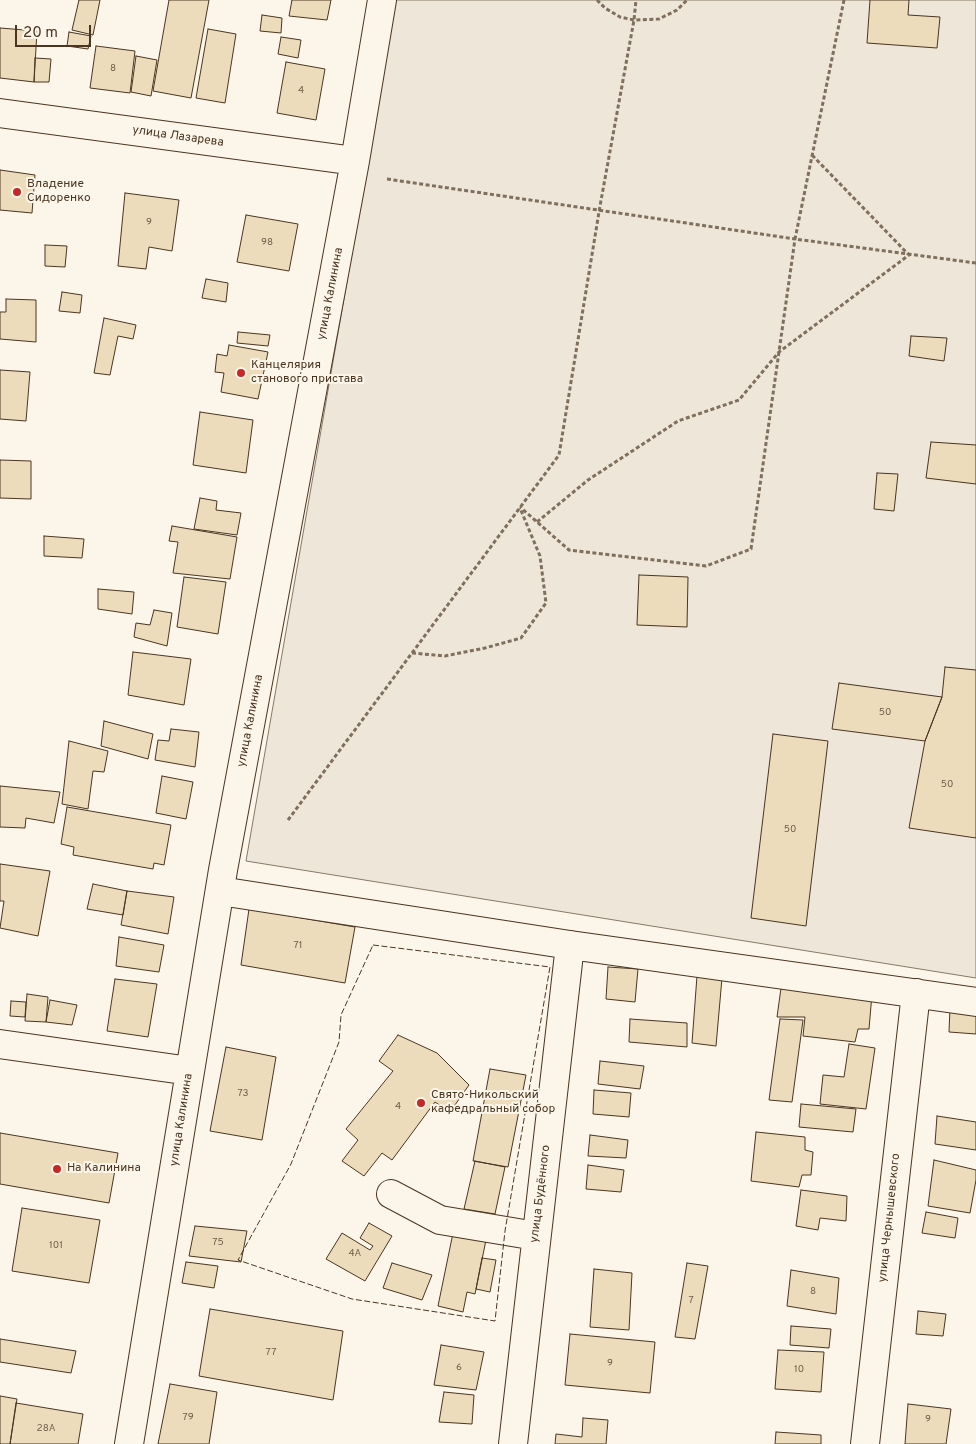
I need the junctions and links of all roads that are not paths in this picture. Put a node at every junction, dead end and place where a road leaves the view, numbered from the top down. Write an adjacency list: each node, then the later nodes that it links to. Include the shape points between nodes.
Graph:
1 (382, 0): 3 (street, улица Калинина)
2 (0, 113): 3 (street, улица Лазарева)
3 (355, 162): 4 (street, улица Калинина)
4 (220, 891): 5 (street); 9 (street, улица Калинина)
5 (570, 945): 6 (street); 11 (street, улица Будённого)
6 (916, 993): 7 (street); 14 (street, улица Чернышевского)
7 (976, 1002)
8 (0, 1044): 9 (street)
9 (190, 1071): 12 (street, улица Калинина)
10 (391, 1194): 11 (street, via 440,1220)
11 (536, 1236): 13 (street, улица Будённого)
12 (129, 1444)
13 (513, 1444)
14 (865, 1444)

